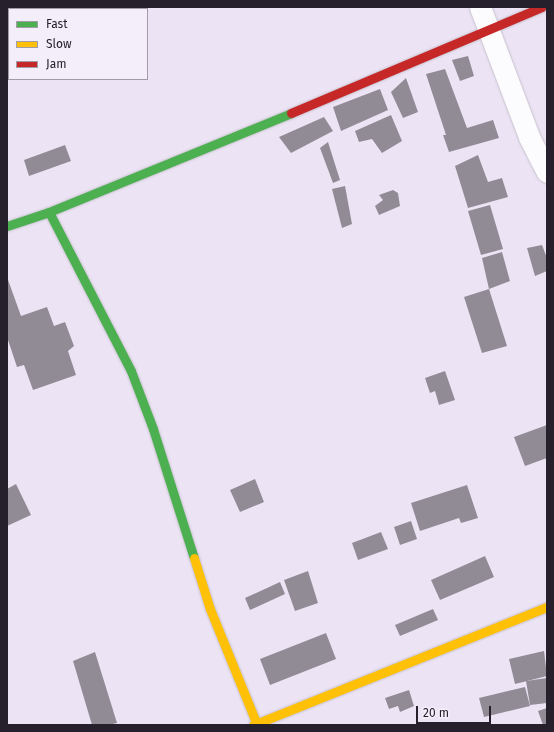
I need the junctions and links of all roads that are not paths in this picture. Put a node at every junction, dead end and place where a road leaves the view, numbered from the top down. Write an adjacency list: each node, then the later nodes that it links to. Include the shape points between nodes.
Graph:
1 (480, 7): 3 (street)
2 (542, 7): 3 (street)
3 (489, 28): 4 (street, via 529,137); 5 (street, via 381,76)
4 (547, 172)
5 (50, 212): 6 (street); 8 (street, via 131,371 153,429 210,609)
6 (7, 226)
7 (547, 607): 8 (street)
8 (255, 725)

